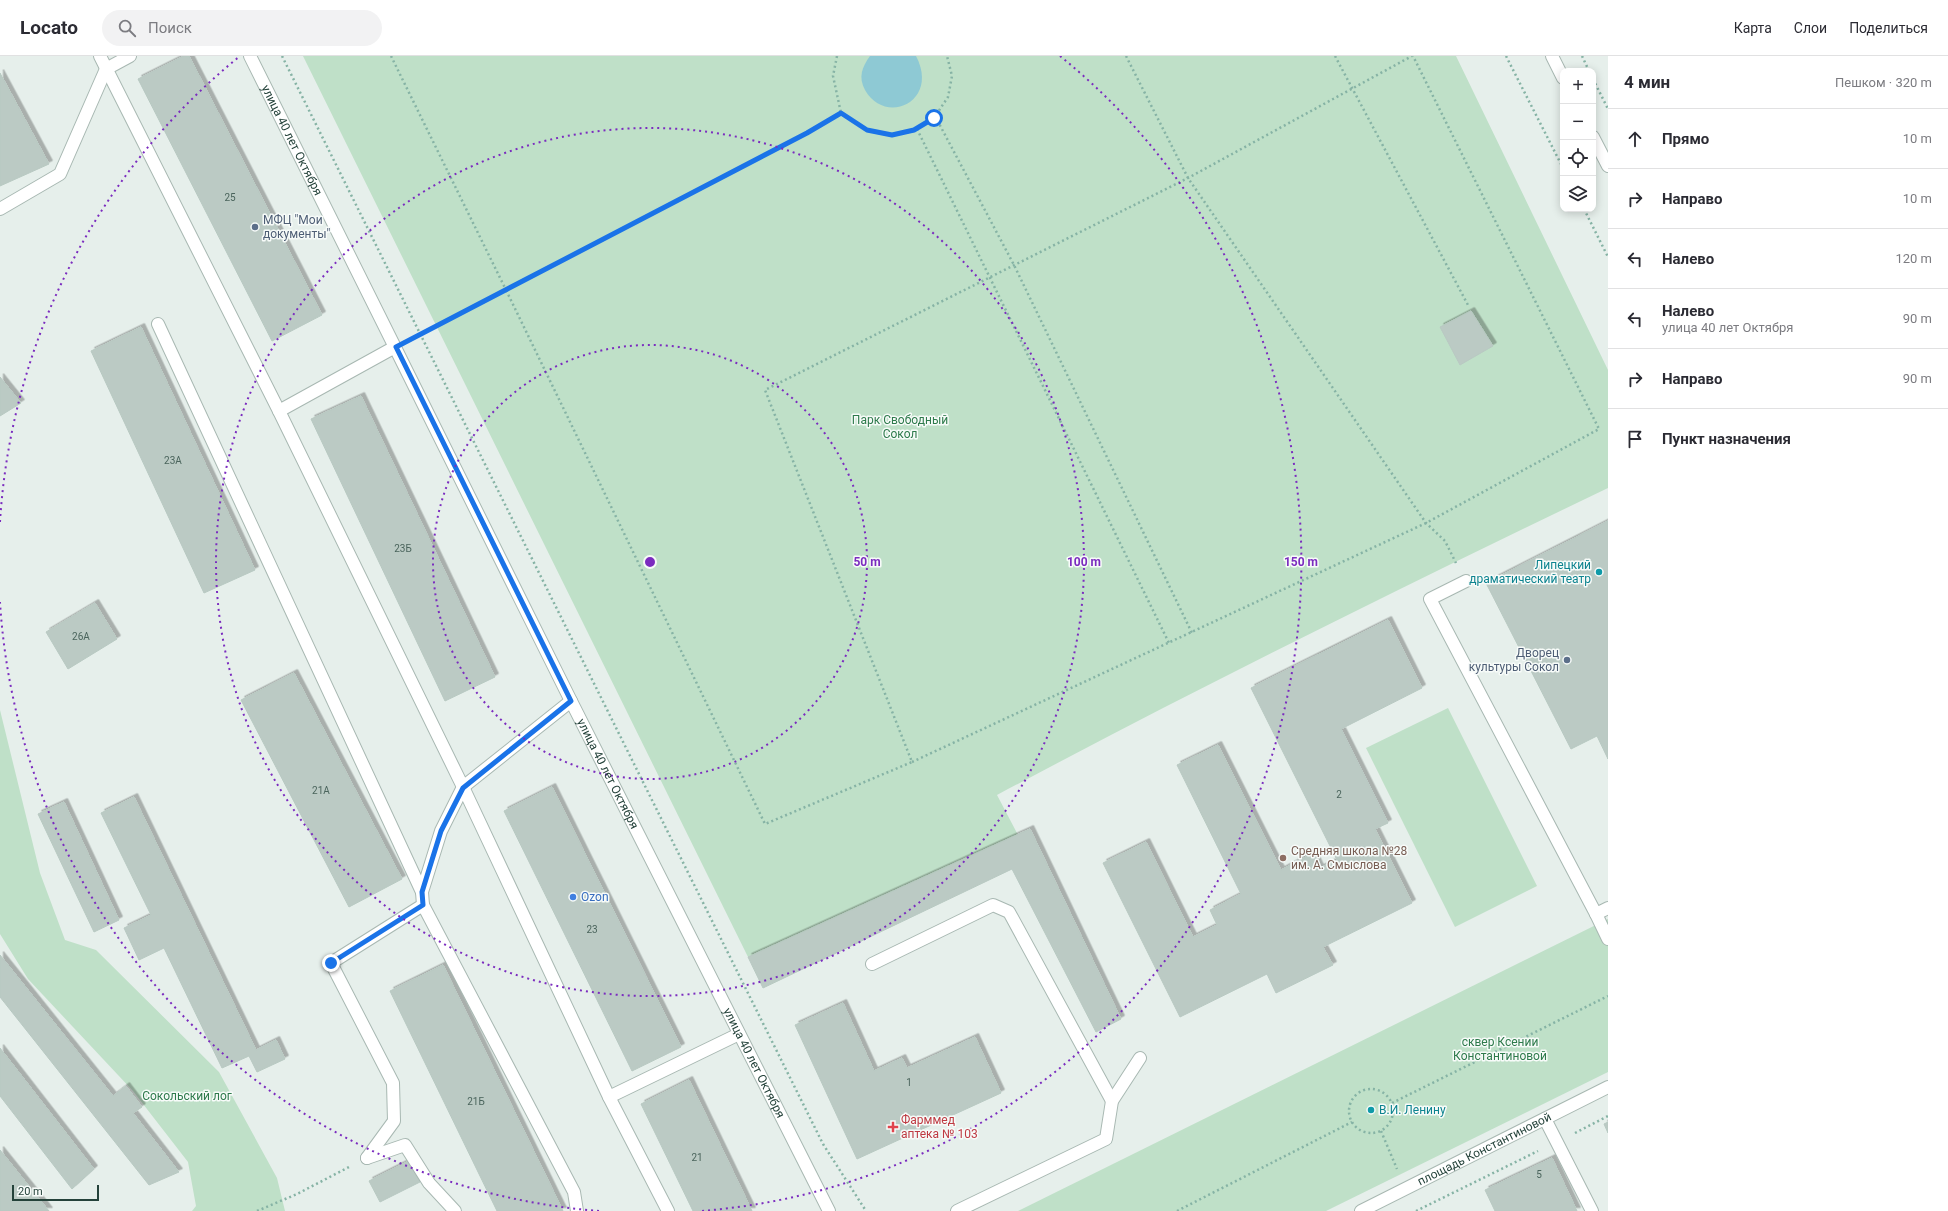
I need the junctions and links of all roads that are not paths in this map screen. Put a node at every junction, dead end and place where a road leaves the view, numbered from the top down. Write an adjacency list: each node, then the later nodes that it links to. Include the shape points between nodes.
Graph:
1 (100, 56): 5 (street)
2 (130, 56): 5 (street)
3 (250, 56): 11 (street, улица 40 лет Октября)
4 (1552, 56): 6 (street)
5 (106, 69): 9 (street, via 60,174); 12 (street)
6 (1560, 72)
7 (1595, 140): 8 (street)
8 (1608, 166)
9 (0, 209)
10 (158, 324): 16 (street)
11 (396, 347): 12 (street); 14 (street, улица 40 лет Октября)
12 (279, 410): 15 (street)
13 (1466, 581): 19 (street, via 1430,599)
14 (571, 701): 15 (street); 22 (street, улица 40 лет Октября)
15 (463, 788): 16 (street, via 441,831); 25 (street)
16 (422, 892): 17 (street)
17 (423, 905): 28 (street, via 331,963 393,1083 394,1121 367,1158 405,1145 429,1183); 29 (street, via 574,1192)
18 (1608, 908): 19 (street)
19 (1596, 914): 20 (street)
20 (1608, 939)
21 (872, 964): 26 (street, via 993,905 1009,912)
22 (739, 1034): 25 (street); 31 (street, улица 40 лет Октября)
23 (1140, 1058): 26 (street)
24 (1608, 1087): 27 (street, площадь Константиновой)
25 (609, 1097): 30 (street)
26 (1112, 1101): 32 (street, via 1106,1139)
27 (1545, 1119): 33 (street, площадь Константиновой); 34 (street)
28 (455, 1211)
29 (577, 1211)
30 (668, 1211)
31 (829, 1211)
32 (957, 1211)
33 (1361, 1211)
34 (1592, 1211)

